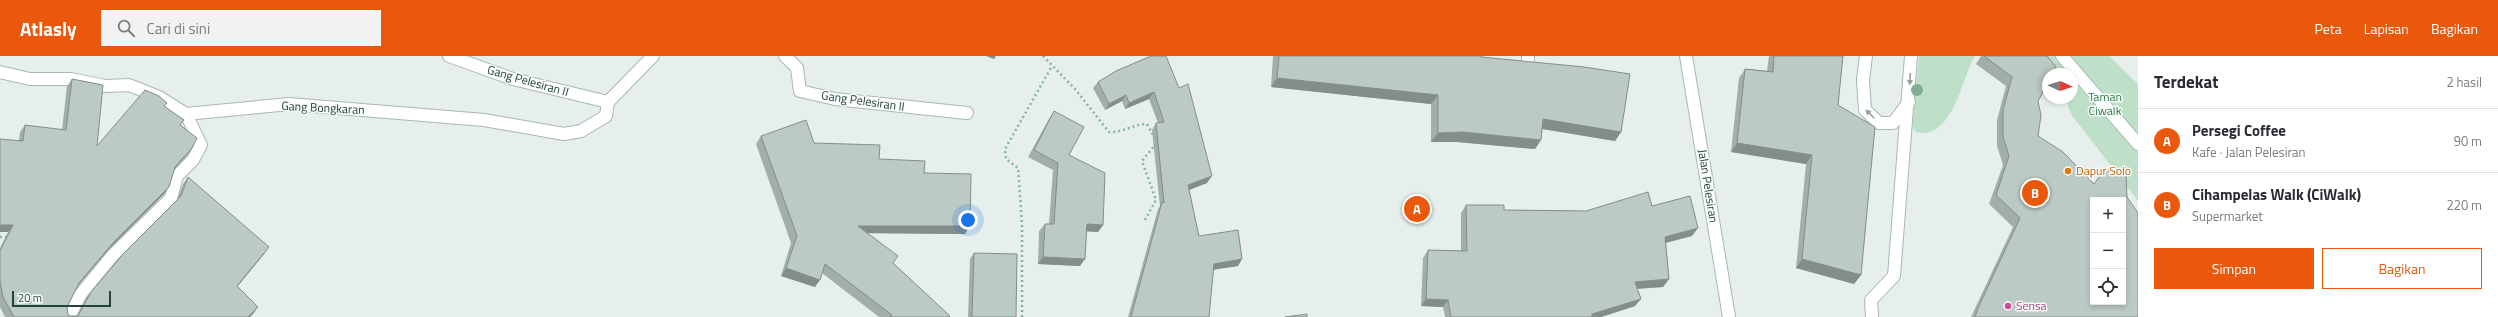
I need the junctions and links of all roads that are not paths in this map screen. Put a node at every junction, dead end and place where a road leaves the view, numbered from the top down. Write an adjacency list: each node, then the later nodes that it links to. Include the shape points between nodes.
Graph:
1 (449, 56): 9 (street, Gang Pelesiran II, via 513,79)
2 (653, 56): 9 (street, Gang Bongkaran)
3 (786, 56): 11 (street, Gang Pelesiran II, via 797,68 800,91 835,99)
4 (1686, 56): 15 (street, Jalan Pelesiran)
5 (1866, 56): 10 (street, one-way to 5, via 1893,123 1879,123 1865,110 1863,80)
6 (1911, 56): 10 (street, one-way to 10)
7 (2062, 56): 13 (street)
8 (0, 72): 12 (street, via 30,79 71,79 105,86 129,85 159,97)
9 (608, 102): 12 (street, Gang Bongkaran, via 606,116 598,123 581,131 564,134 484,120 289,104)
10 (1909, 102): 16 (street, via 1894,276 1871,300)
11 (966, 113)
12 (186, 114): 14 (street, via 201,145 193,160 177,176 171,198 113,255 80,295)
13 (2138, 144)
14 (69, 317)
15 (1729, 317)
16 (1872, 317)

